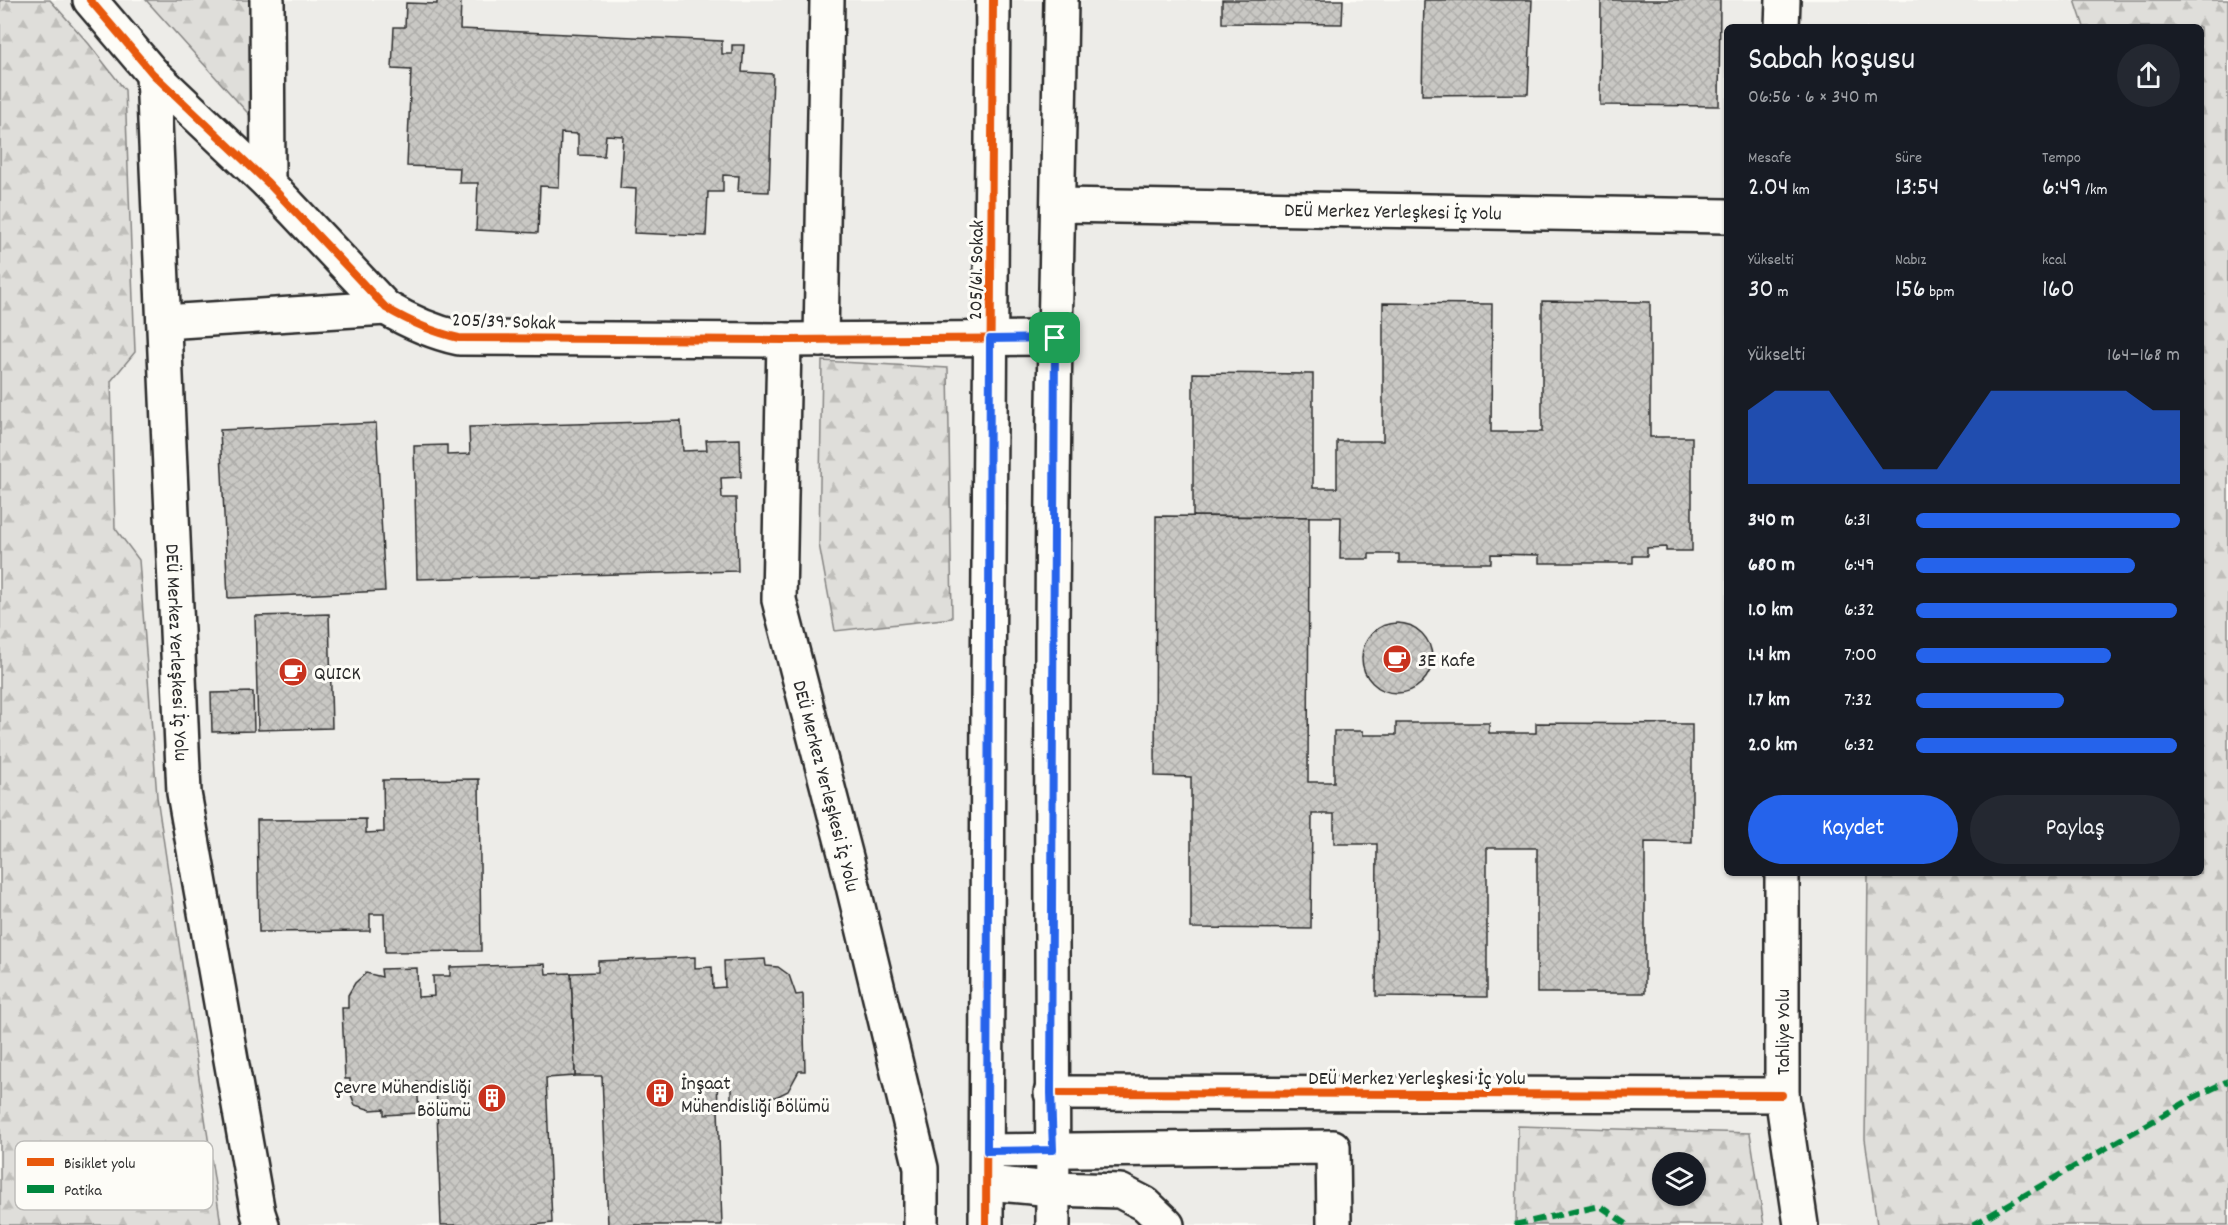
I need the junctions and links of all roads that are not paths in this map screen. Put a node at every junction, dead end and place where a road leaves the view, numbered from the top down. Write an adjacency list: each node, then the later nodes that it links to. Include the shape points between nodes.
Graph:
1 (90, 0): 8 (street, 205/39. Sokak)
2 (267, 0): 9 (street)
3 (827, 0): 17 (street)
4 (993, 0): 15 (street, 205/61. Sokak)
5 (1061, 0): 10 (street)
6 (1783, 0): 7 (street)
7 (1782, 24)
8 (153, 74): 9 (street, 205/39. Sokak); 13 (street, DEÜ Merkez Yerleşkesi İç Yolu)
9 (268, 183): 12 (street, 205/39. Sokak)
10 (1059, 205): 11 (street, DEÜ Merkez Yerleşkesi İç Yolu); 14 (street)
11 (1724, 216)
12 (386, 308): 13 (street); 16 (street, 205/39. Sokak, via 409,322 459,338)
13 (164, 322): 25 (street, DEÜ Merkez Yerleşkesi İç Yolu, via 184,793)
14 (1055, 338): 15 (street, 205/39. Sokak); 19 (street)
15 (990, 339): 17 (street, 205/39. Sokak); 22 (street, 205/61. Sokak)
16 (784, 340): 17 (street, 205/39. Sokak); 26 (street, DEÜ Merkez Yerleşkesi İç Yolu, via 779,600 921,1168)
17 (821, 340)
18 (1782, 876): 20 (street, Tahliye Yolu)
19 (1051, 1093): 20 (street, DEÜ Merkez Yerleşkesi İç Yolu); 21 (street)
20 (1782, 1095): 31 (street, Tahliye Yolu)
21 (1053, 1150): 22 (street); 24 (street); 30 (street, via 1333,1147)
22 (987, 1151): 23 (street, 205/61. Sokak)
23 (987, 1183): 24 (street); 27 (street, 205/61. Sokak)
24 (1052, 1189): 28 (street); 29 (street, via 1120,1191 1145,1204)
25 (262, 1225)
26 (921, 1225)
27 (986, 1225)
28 (1053, 1225)
29 (1167, 1225)
30 (1334, 1225)
31 (1800, 1225)

